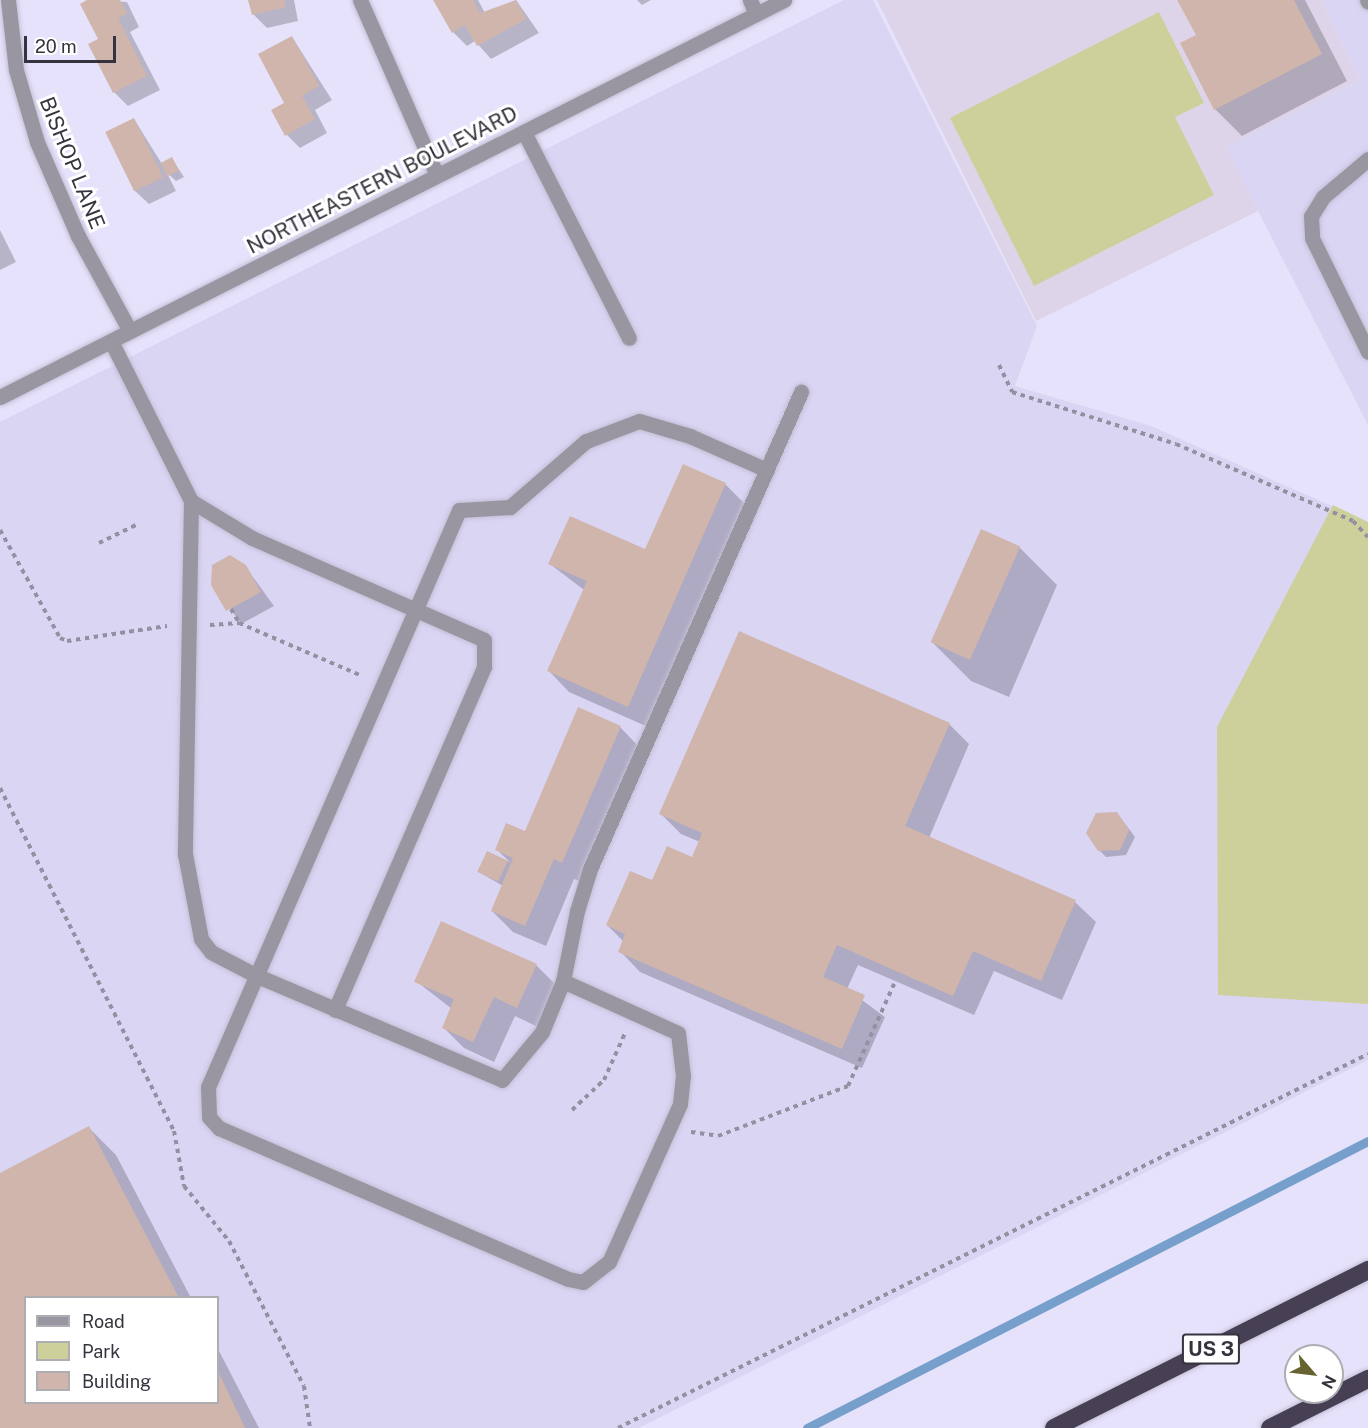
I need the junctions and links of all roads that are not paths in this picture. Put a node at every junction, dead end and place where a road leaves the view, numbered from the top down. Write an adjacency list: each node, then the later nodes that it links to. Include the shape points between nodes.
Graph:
1 (8, 0): 8 (street, BISHOP LANE, via 16,70 37,142 78,236)
2 (360, 0): 7 (street)
3 (784, 0): 4 (street, NORTHEASTERN BOULEVARD)
4 (753, 7): 5 (street, NORTHEASTERN BOULEVARD)
5 (524, 132): 7 (street, NORTHEASTERN BOULEVARD); 9 (street)
6 (1366, 167): 11 (street, via 1323,196 1311,216 1312,238)
7 (437, 175): 8 (street, NORTHEASTERN BOULEVARD)
8 (130, 331): 10 (street, NORTHEASTERN BOULEVARD)
9 (629, 338)
10 (111, 341): 13 (street, NORTHEASTERN BOULEVARD); 15 (street)
11 (1368, 352)
12 (801, 392): 14 (street)
13 (0, 397)
14 (767, 470): 16 (street, via 660,425 615,426 586,441 510,507 459,510); 18 (street, via 586,878)
15 (191, 501): 16 (street, via 252,538); 17 (street, via 188,889 201,939 211,952)
16 (416, 607): 17 (street); 19 (street, via 484,640 487,653)
17 (255, 975): 18 (street, via 208,1087 209,1117 219,1128 568,1279 583,1282 609,1262 671,1125 683,1076 678,1033); 19 (street)
18 (563, 981): 19 (street, via 543,1032 502,1080)
19 (335, 1010)
20 (1368, 1270): 23 (highway, US 3)
21 (1368, 1379): 24 (highway)
22 (1368, 1387): 25 (highway)
23 (1054, 1428)
24 (1270, 1428)
25 (1293, 1428)

